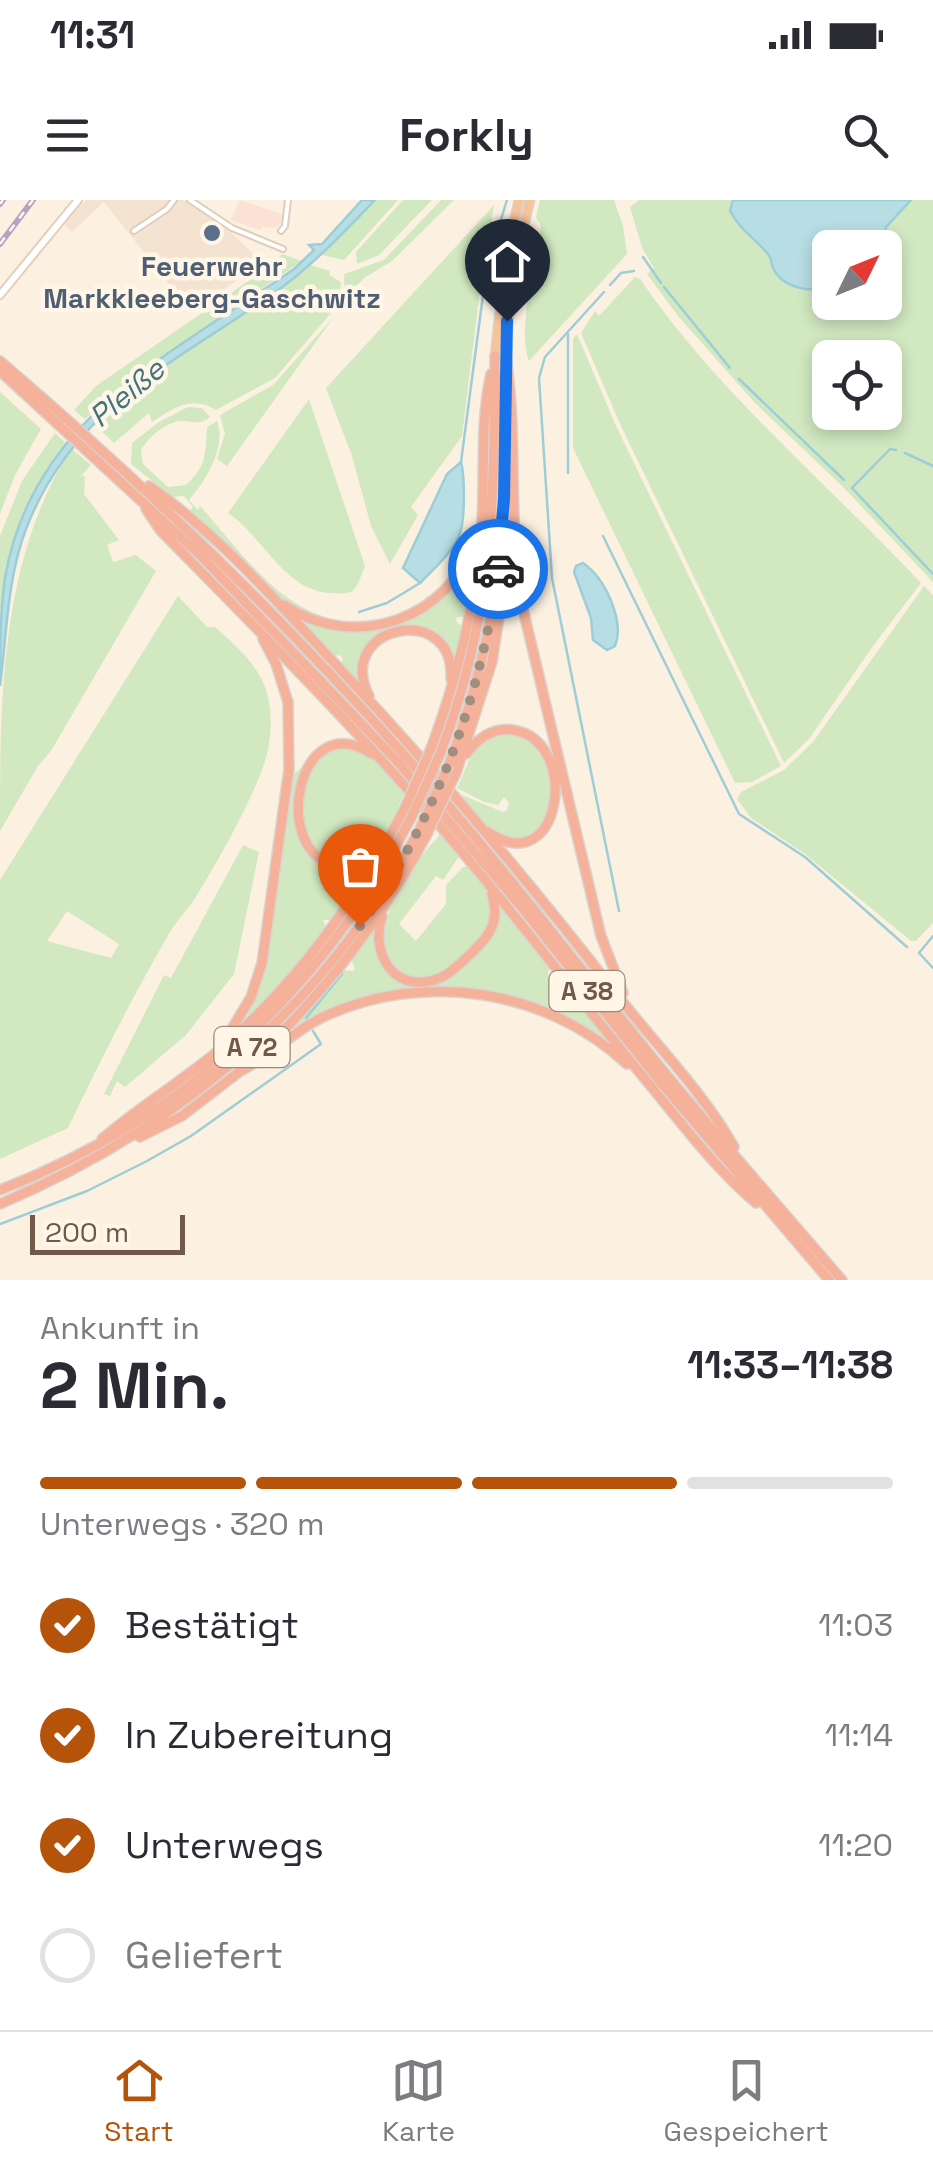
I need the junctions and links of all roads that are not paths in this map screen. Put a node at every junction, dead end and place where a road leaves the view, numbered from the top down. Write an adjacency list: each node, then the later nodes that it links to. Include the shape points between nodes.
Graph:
1 (78, 200): 10 (main road)
2 (174, 200): 7 (street)
3 (190, 200): 9 (street)
4 (288, 200): 8 (street)
5 (520, 200): 11 (highway, via 504,263)
6 (530, 200): 11 (highway)
7 (134, 231)
8 (282, 231)
9 (282, 249)
10 (0, 295)
11 (500, 354): 16 (highway, via 485,400); 18 (highway, via 513,398); 23 (highway, A 72, via 488,573 470,661); 26 (highway, A 72, via 504,499 495,595)
12 (0, 361): 14 (highway, A 38)
13 (0, 371): 14 (highway, A 38)
14 (114, 466): 15 (highway, A 38); 17 (highway, A 38)
15 (126, 471): 19 (highway, via 181,510); 39 (highway, A 38, via 404,755)
16 (484, 489): 19 (highway, via 477,537 464,566 413,614 374,626 334,626 297,613); 21 (highway, via 474,590)
17 (137, 494): 20 (highway, via 161,531); 42 (highway, A 38, via 397,761)
18 (514, 507): 25 (highway, via 492,662); 33 (highway, via 527,629 601,936 616,982)
19 (260, 586): 22 (highway)
20 (236, 606): 24 (highway); 34 (highway, via 280,673 290,746 262,963 246,1008)
21 (450, 694): 22 (highway, via 450,661 440,642 418,630 395,631 375,643 364,663 364,686); 23 (highway)
22 (379, 711): 28 (highway)
23 (436, 750): 27 (highway, A 72, bridge)
24 (383, 761): 30 (highway, via 351,744 320,752 303,775 300,824 310,849 332,865 360,864); 31 (highway)
25 (460, 762): 26 (highway); 28 (highway, via 480,738 508,730 535,740 551,766 556,806 538,834 507,841)
26 (452, 769): 29 (highway, A 72, bridge)
27 (407, 814): 30 (highway); 38 (highway, A 72, via 352,919 280,1007 174,1098)
28 (472, 816): 33 (highway)
29 (423, 833): 32 (highway); 37 (highway, A 72, via 296,1003 205,1087)
30 (384, 848): 34 (highway, via 314,953)
31 (488, 882): 32 (highway, via 496,910 491,932 431,982 403,978 382,959 377,936); 36 (highway)
32 (384, 907): 35 (highway, via 314,998)
33 (652, 1040): 39 (highway, via 715,1118)
34 (219, 1050): 38 (highway)
35 (239, 1072): 36 (highway, via 340,1010 399,994 460,992 518,1002 573,1025 610,1050); 37 (highway, via 173,1122)
36 (666, 1106): 42 (highway, via 725,1174)
37 (122, 1144): 41 (highway, A 72)
38 (85, 1154): 40 (highway, A 72)
39 (739, 1161): 44 (highway, A 38)
40 (0, 1190)
41 (0, 1204)
42 (777, 1220): 43 (highway, A 38)
43 (829, 1280)
44 (842, 1280)

